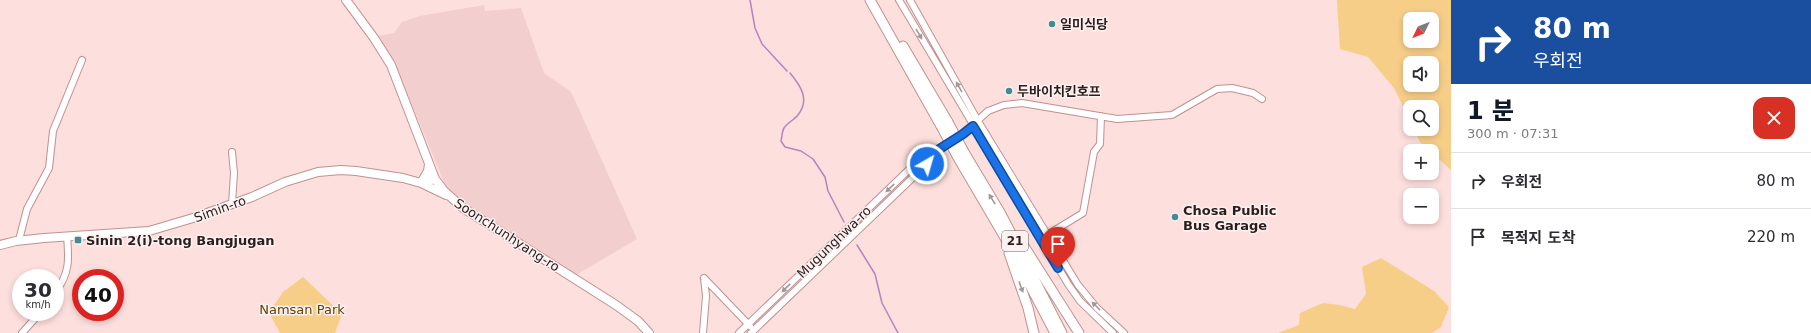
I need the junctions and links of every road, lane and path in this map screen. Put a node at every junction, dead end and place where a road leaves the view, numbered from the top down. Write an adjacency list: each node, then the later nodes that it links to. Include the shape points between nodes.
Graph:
1 (346, 0): 15 (main road, Soonchunhyang-ro, via 391,65)
2 (870, 0): 10 (highway, 21)
3 (876, 0): 10 (highway, 21)
4 (899, 0): 11 (street, one-way to 11)
5 (910, 0): 9 (street, one-way to 5)
6 (82, 60): 24 (street, via 53,131 49,168 26,209)
7 (1262, 99): 8 (street, Mugunghwa-ro, via 1253,93 1232,88 1218,89 1172,115 1116,118)
8 (1101, 116): 9 (street, Mugunghwa-ro, via 1022,103 995,108); 21 (street, via 1100,144 1094,152 1083,213)
9 (978, 120): 11 (street, Mugunghwa-ro); 21 (street)
10 (944, 124): 13 (highway, 21, bridge)
11 (973, 126): 14 (street, Mugunghwa-ro); 38 (street, via 1068,284 1080,301)
12 (232, 152): 19 (street)
13 (961, 154): 20 (highway, 21, one-way to 13); 23 (highway, 21)
14 (930, 155): 28 (street, Mugunghwa-ro, one-way to 28, via 921,158); 29 (street, Mugunghwa-ro, via 927,164)
15 (429, 162): 16 (main road, Soonchunhyang-ro); 17 (main road, via 428,171)
16 (435, 179): 17 (main road); 18 (main road, Soonchunhyang-ro)
17 (421, 183): 18 (main road, Simin-ro); 19 (main road, Simin-ro, via 356,171 318,172 285,182)
18 (450, 197): 31 (main road, Soonchunhyang-ro, via 616,305 638,321)
19 (232, 204): 22 (main road, Simin-ro, via 149,231)
20 (1001, 214): 36 (highway, 21); 37 (highway, via 1017,234)
21 (1047, 235): 39 (street, one-way to 21, via 1086,296)
22 (67, 236): 24 (main road, Simin-ro); 26 (street, via 69,261)
23 (1004, 236): 34 (highway, one-way to 34); 35 (highway, 21)
24 (19, 240): 25 (main road, Simin-ro)
25 (0, 245)
26 (64, 279)
27 (33, 321): 30 (street)
28 (748, 324): 29 (street); 32 (street, via 704,278 706,296); 33 (street, Mugunghwa-ro)
29 (753, 332)
30 (22, 333)
31 (649, 333)
32 (703, 333)
33 (739, 333)
34 (1034, 333)
35 (1055, 333)
36 (1062, 333)
37 (1078, 333)
38 (1113, 333)
39 (1124, 333)

